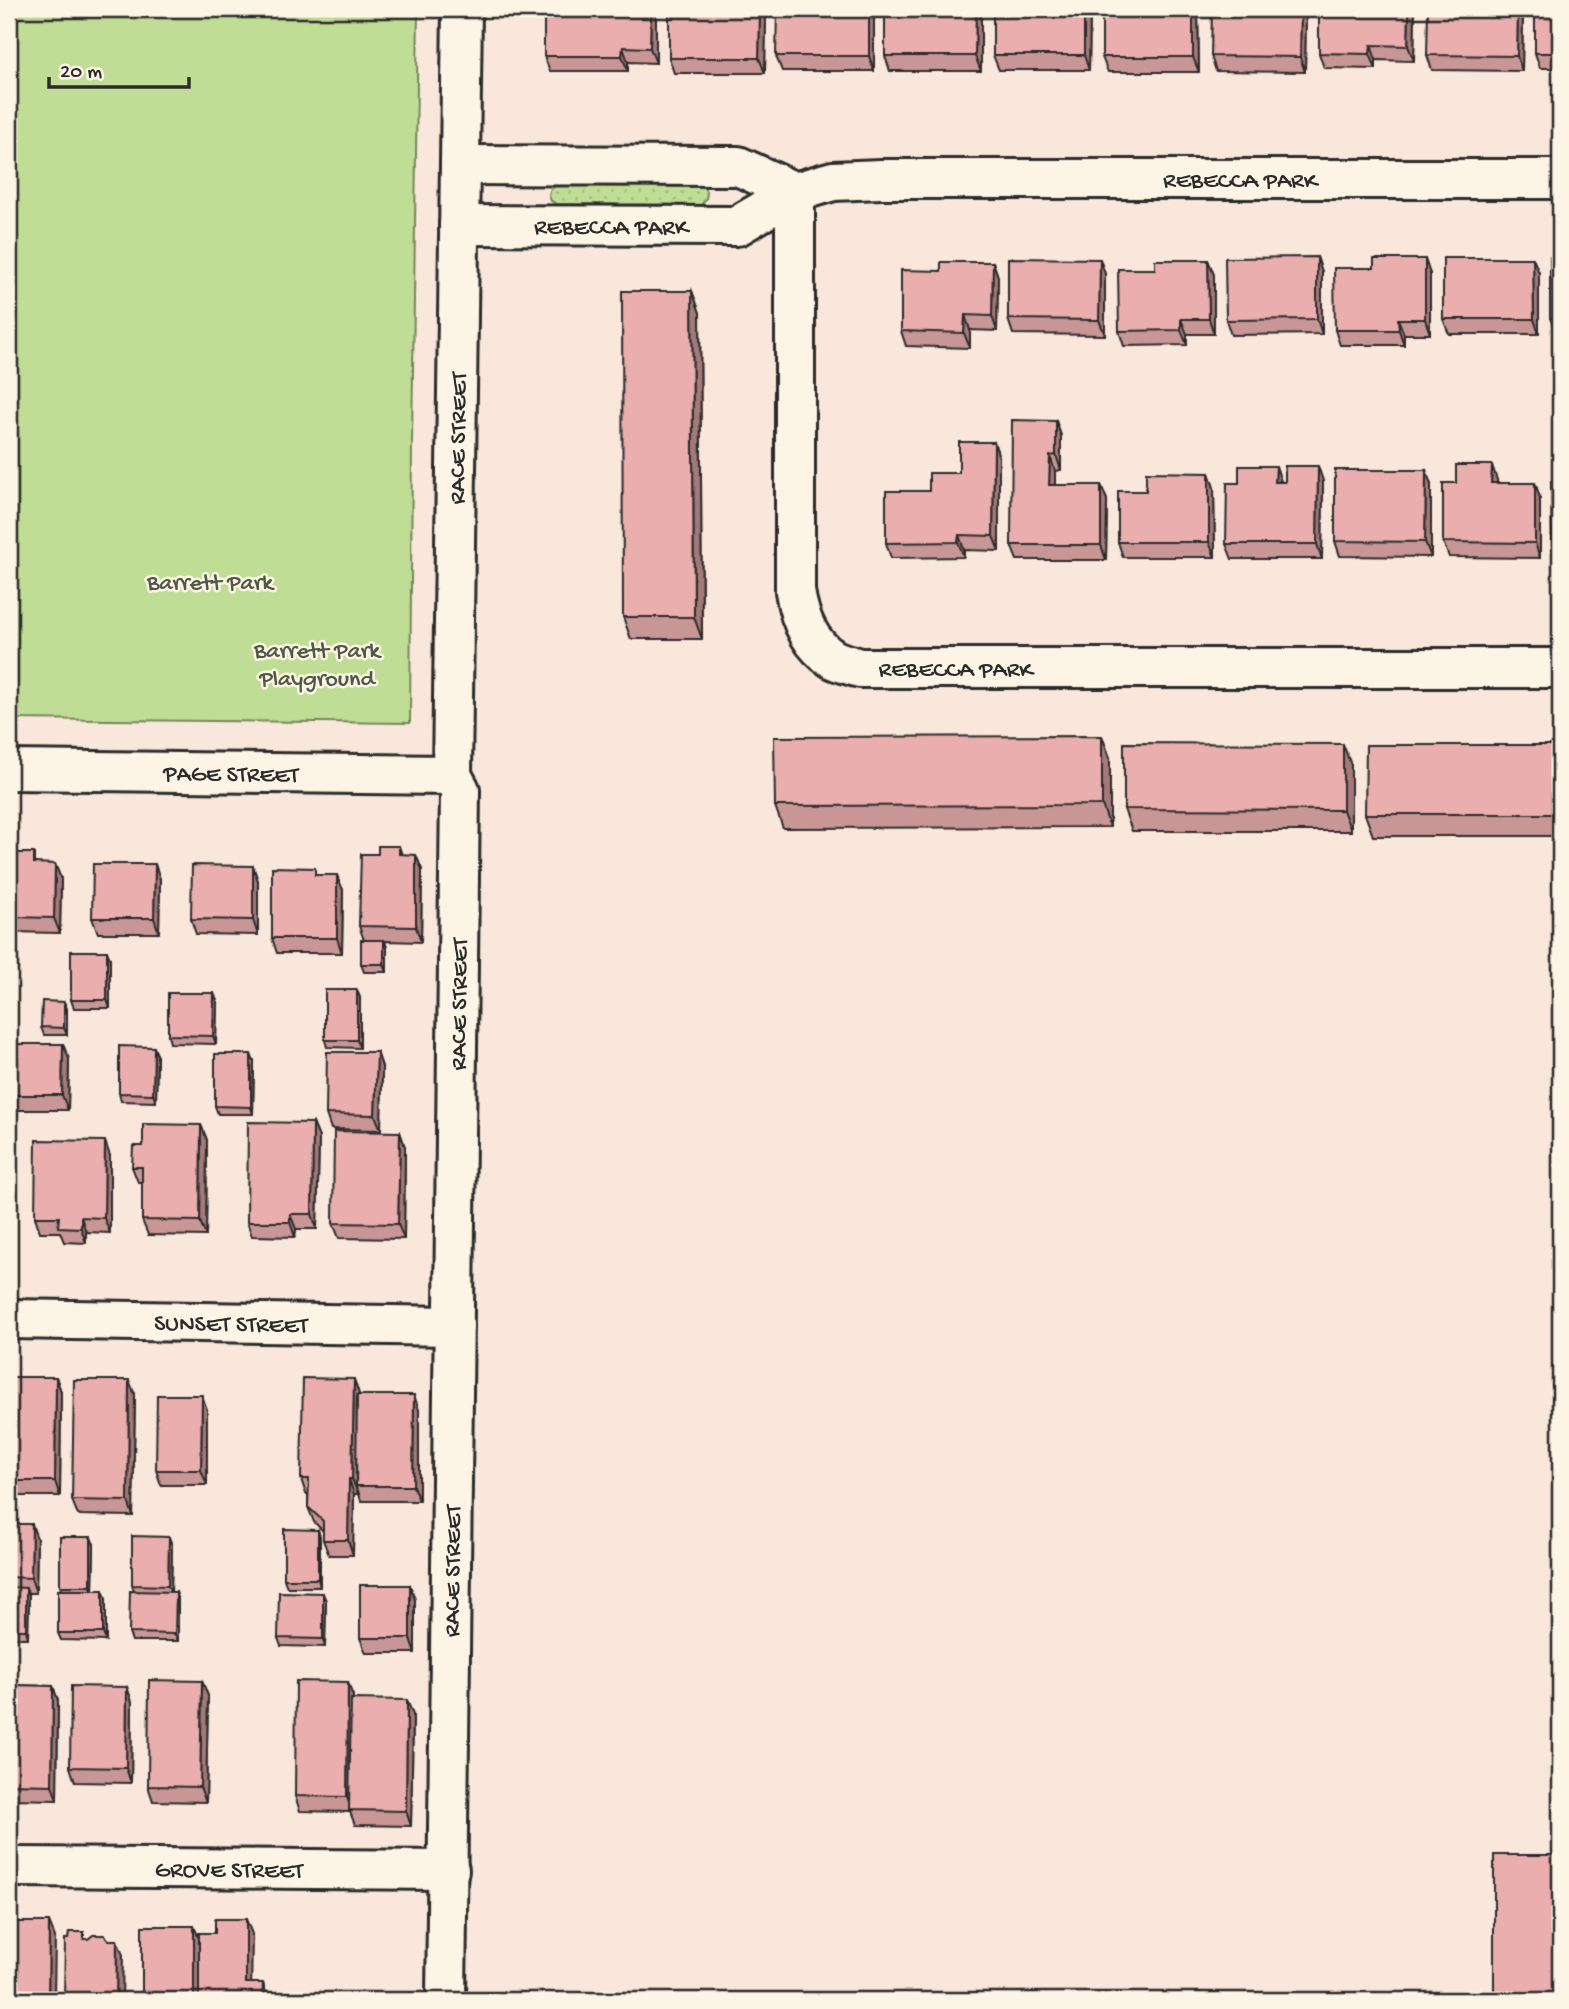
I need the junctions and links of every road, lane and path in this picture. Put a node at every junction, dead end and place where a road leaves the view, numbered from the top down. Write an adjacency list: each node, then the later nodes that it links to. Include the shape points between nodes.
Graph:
1 (462, 9): 2 (street, RACE STREET)
2 (460, 165): 4 (street, via 738,166); 5 (street, RACE STREET)
3 (1560, 179): 4 (street, REBECCA PARK, via 881,179 833,181)
4 (795, 192): 5 (street, REBECCA PARK, via 737,226); 6 (street, REBECCA PARK, via 794,591 811,639 833,659 860,668)
5 (460, 225): 8 (street, RACE STREET)
6 (1560, 668)
7 (9, 770): 8 (street, PAGE STREET)
8 (452, 775): 10 (street, RACE STREET, via 460,790)
9 (9, 1319): 10 (street, SUNSET STREET)
10 (454, 1326): 12 (street, RACE STREET)
11 (9, 1867): 12 (street, GROVE STREET)
12 (449, 1870): 13 (street, RACE STREET)
13 (446, 2000)

